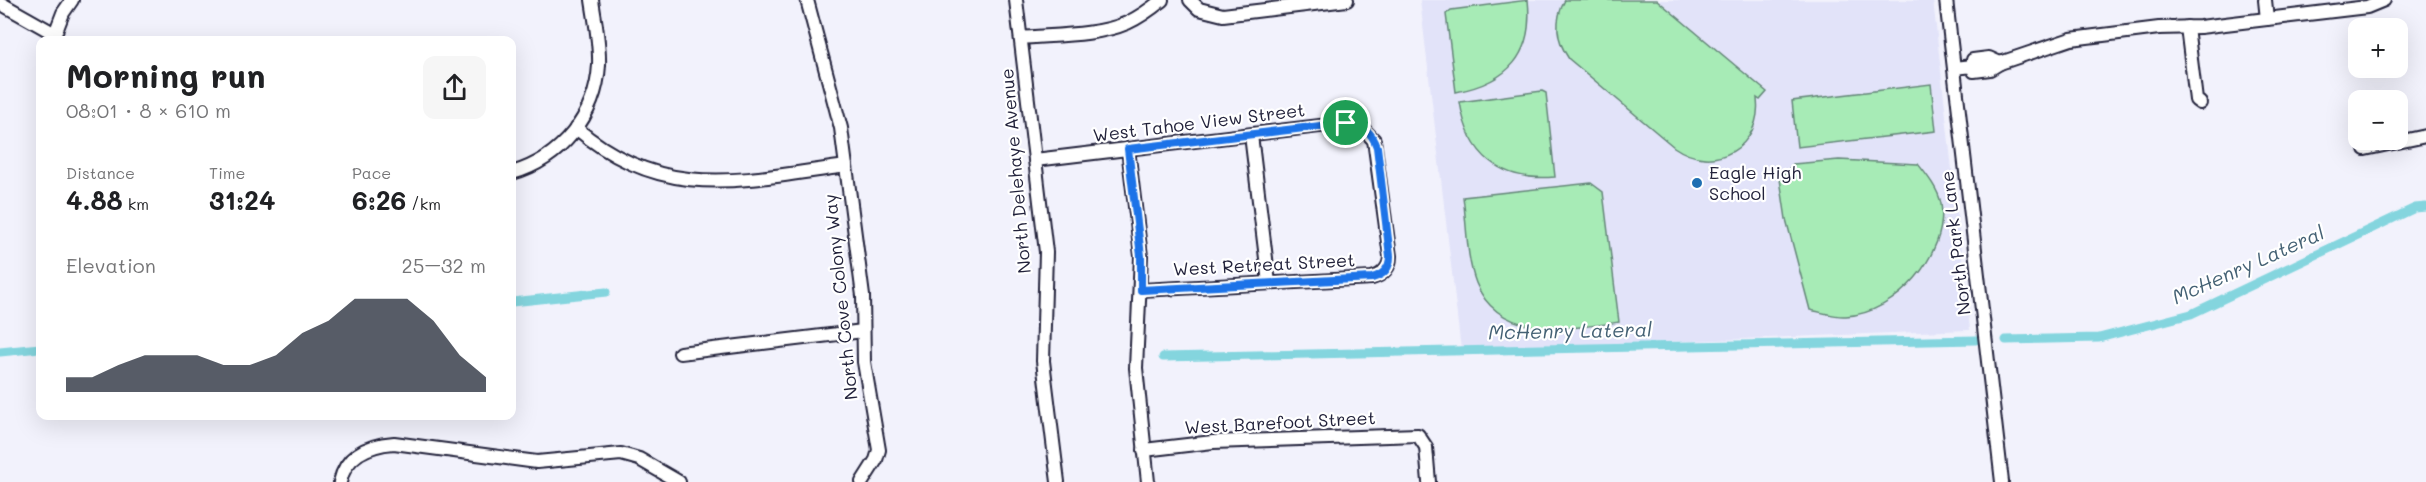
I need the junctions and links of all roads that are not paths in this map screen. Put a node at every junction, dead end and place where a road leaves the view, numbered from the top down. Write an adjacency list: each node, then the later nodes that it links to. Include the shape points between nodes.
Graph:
1 (72, 0): 15 (street)
2 (592, 0): 19 (street, via 598,74 591,102)
3 (807, 0): 25 (street, North Cove Colony Way, via 839,118)
4 (1016, 0): 16 (street, North Delehaye Avenue)
5 (1162, 0): 16 (street, via 1126,24)
6 (1190, 0): 7 (street, via 1199,9 1223,15)
7 (1347, 0)
8 (1946, 0): 17 (street, North Park Lane)
9 (2265, 0): 12 (street)
10 (2384, 0): 12 (street, via 2367,7)
11 (0, 3): 14 (street)
12 (2267, 19): 13 (street)
13 (2187, 27): 17 (street, via 2071,39 1990,69); 18 (street, via 2196,100)
14 (52, 36)
15 (54, 36)
16 (1021, 38): 24 (street, North Delehaye Avenue)
17 (1954, 68): 39 (street, North Park Lane)
18 (2200, 104)
19 (576, 128): 25 (street, via 614,156 670,177 739,181); 26 (street, via 545,158)
20 (1251, 135): 23 (street, West Tahoe View Street); 27 (street, West Tahoe View Street, via 1346,123 1365,129 1377,147 1390,256); 28 (street)
21 (2426, 136): 22 (street)
22 (2408, 140)
23 (1128, 149): 24 (street, West Tahoe View Street); 29 (street, via 1141,256)
24 (1035, 160): 36 (street, North Delehaye Avenue, via 1046,252 1043,361)
25 (846, 166): 30 (street, North Cove Colony Way, via 863,296)
26 (516, 171)
27 (1386, 270): 28 (street, West Retreat Street, via 1372,278)
28 (1269, 283): 29 (street, West Retreat Street)
29 (1141, 290): 32 (street, via 1136,368)
30 (863, 331): 31 (street); 35 (street, North Cove Colony Way, via 867,389 879,450)
31 (680, 353)
32 (1144, 450): 37 (street); 38 (street, West Barefoot Street, via 1213,442 1418,435 1426,447)
33 (340, 482): 34 (street, via 351,460 366,448 394,443 537,462 621,454 639,459)
34 (679, 482)
35 (862, 482)
36 (1058, 482)
37 (1148, 482)
38 (1429, 482)
39 (2002, 482)

